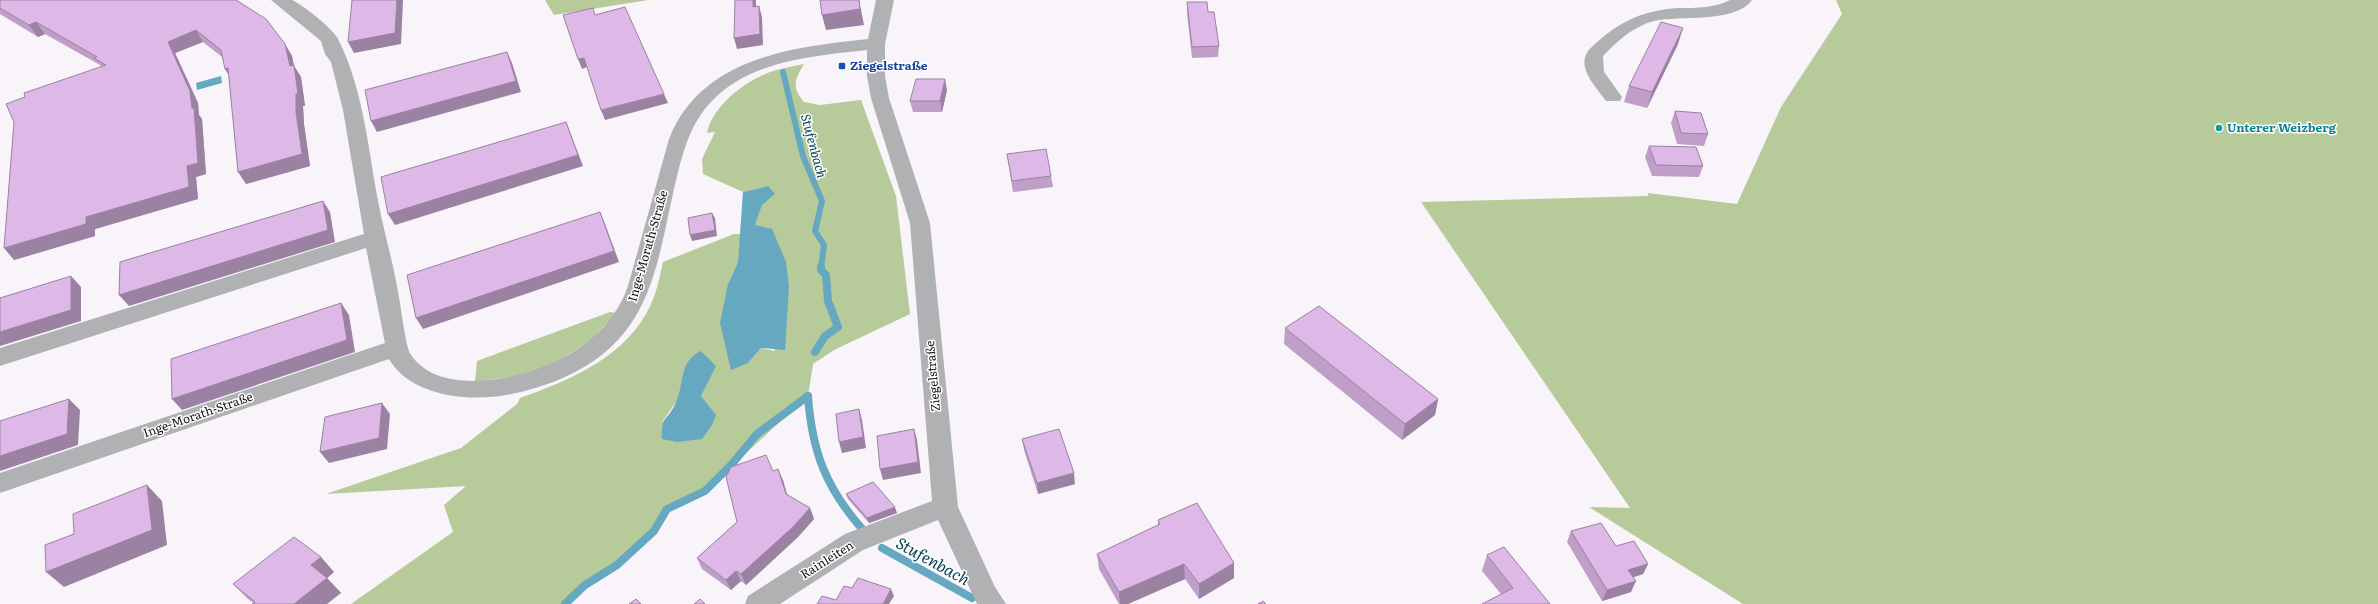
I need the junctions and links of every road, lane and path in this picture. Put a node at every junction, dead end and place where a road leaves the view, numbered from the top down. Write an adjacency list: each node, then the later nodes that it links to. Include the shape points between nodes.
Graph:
1 (280, 0): 6 (street, Inge-Morath-Straße, via 311,22 329,39 334,54 340,60 352,110)
2 (885, 0): 4 (street, Ziegelstraße)
3 (1743, 0): 5 (street, via 1717,12 1660,15 1642,19 1623,28 1594,55 1595,72)
4 (876, 44): 7 (street, Inge-Morath-Straße, via 768,60 736,75 704,99 688,118 674,152 655,232 635,297 622,322 590,351 546,376 514,384 473,389 445,386 425,380 403,363); 10 (street, Ziegelstraße, via 876,76 880,98 920,223)
5 (1613, 97)
6 (375, 238): 7 (street, Inge-Morath-Straße, via 386,284); 8 (street)
7 (396, 348): 9 (street, Inge-Morath-Straße)
8 (0, 357)
9 (0, 483)
10 (945, 507): 11 (street, Rainleiten, via 854,542); 12 (street, Ziegelstraße, via 986,595)
11 (758, 604)
12 (993, 604)

